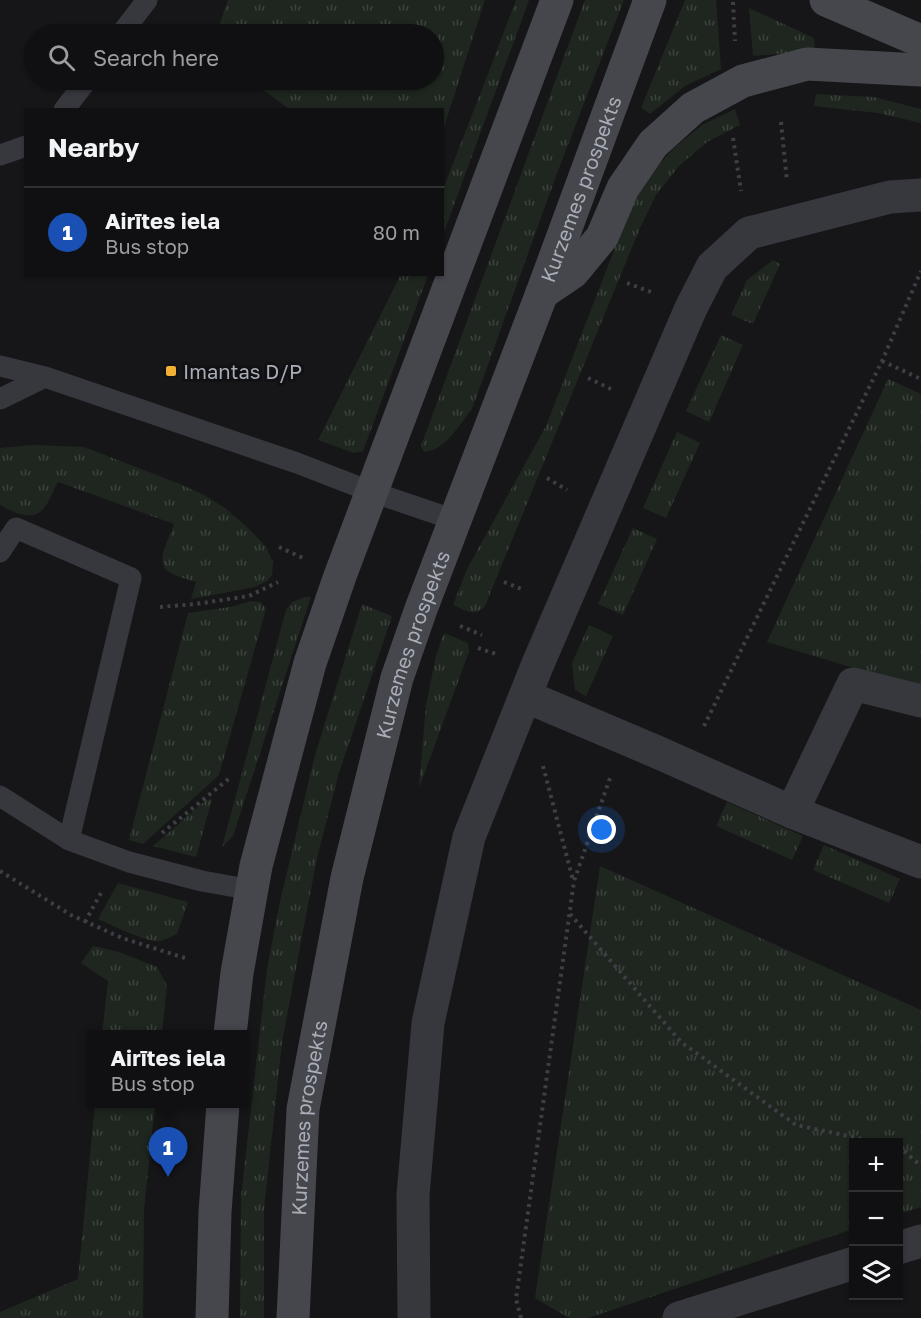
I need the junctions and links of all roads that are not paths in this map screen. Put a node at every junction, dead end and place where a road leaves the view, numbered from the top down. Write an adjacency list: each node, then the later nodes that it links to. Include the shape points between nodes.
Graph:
1 (147, 0): 5 (lane)
2 (557, 0): 17 (main road)
3 (650, 0): 13 (main road, Kurzemes prospekts)
4 (826, 0): 6 (main road)
5 (129, 24)
6 (921, 41)
7 (921, 70): 13 (main road, via 807,64 742,81 693,108 653,144 622,188 603,237 573,272)
8 (79, 90): 9 (lane)
9 (66, 108)
10 (24, 147): 11 (lane)
11 (0, 155)
12 (921, 195): 20 (street, via 891,196 749,233 712,267)
13 (542, 293): 18 (main road, Kurzemes prospekts)
14 (0, 366): 15 (lane)
15 (45, 377): 16 (lane); 17 (lane)
16 (0, 399)
17 (372, 492): 18 (lane); 26 (main road, via 310,663)
18 (455, 520): 33 (main road, Kurzemes prospekts, via 397,678 347,878 303,1109)
19 (0, 552): 24 (lane, via 16,528 131,578)
20 (525, 696): 23 (street); 34 (street, via 469,837 428,1023 413,1195)
21 (921, 701): 23 (street, via 853,684)
22 (0, 796): 24 (lane)
23 (792, 812): 25 (street)
24 (69, 840): 26 (lane, via 129,862)
25 (921, 862)
26 (252, 890): 27 (main road)
27 (231, 1030)
28 (223, 1108): 32 (main road, via 214,1212)
29 (921, 1241): 30 (street)
30 (903, 1246)
31 (849, 1265): 35 (street)
32 (212, 1318)
33 (293, 1318)
34 (414, 1318)
35 (679, 1318)

